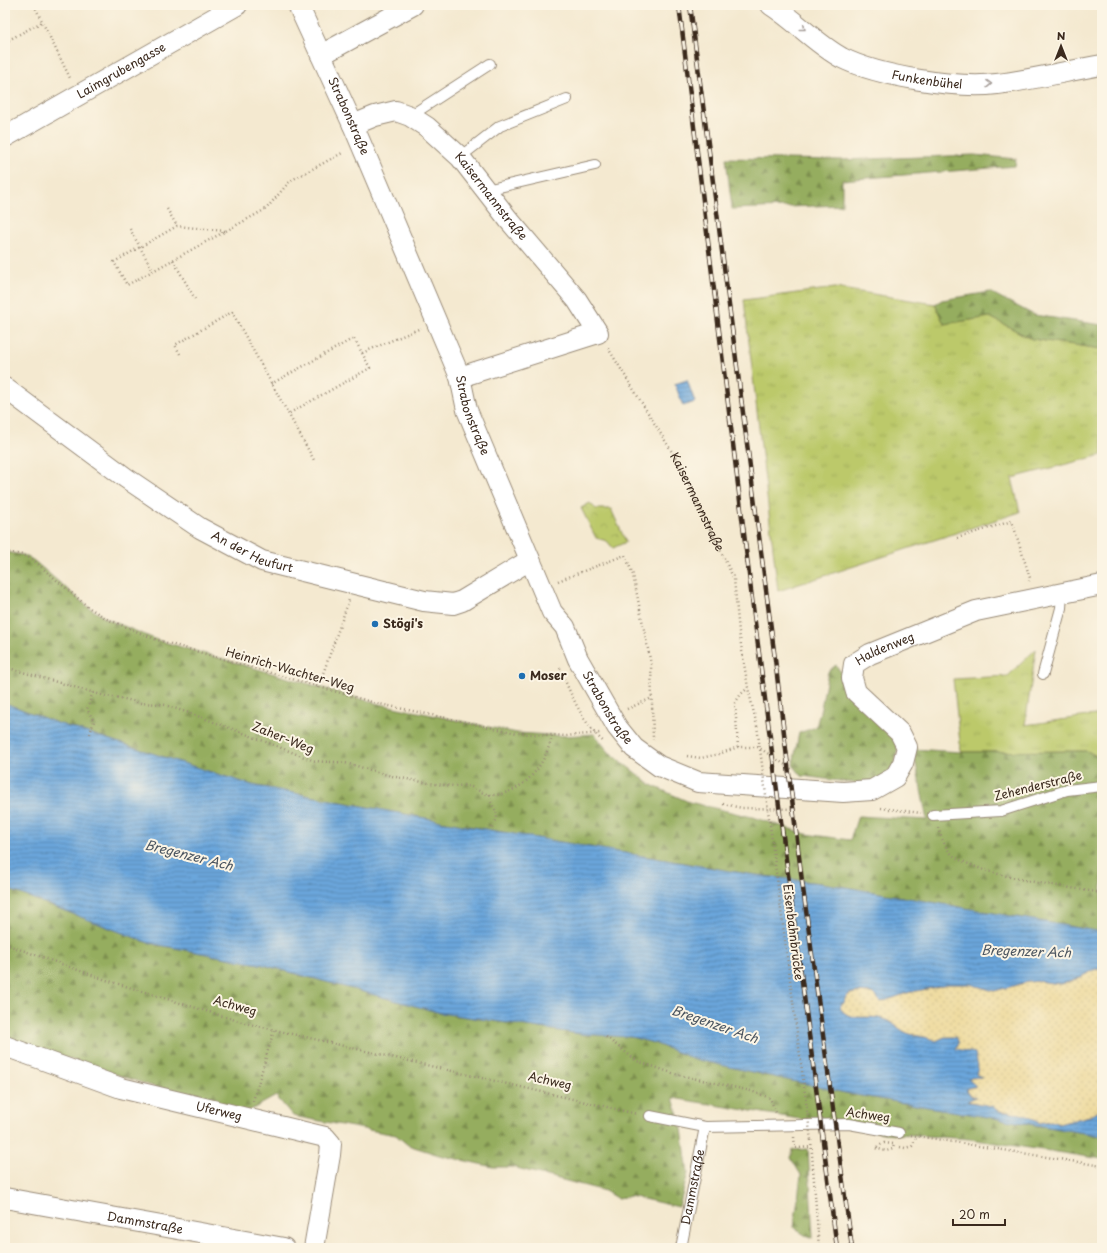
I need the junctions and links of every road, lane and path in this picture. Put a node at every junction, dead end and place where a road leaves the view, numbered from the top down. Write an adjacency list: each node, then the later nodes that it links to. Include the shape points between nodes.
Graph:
1 (34, 5): 6 (path)
2 (237, 5): 11 (street, Laimgrubengasse)
3 (298, 5): 8 (street, Strabonstraße)
4 (412, 5): 8 (street)
5 (771, 5): 10 (street, Funkenbühel, one-way to 10, via 841,57 868,69 892,74 948,83 996,84)
6 (42, 22): 7 (path); 11 (path)
7 (5, 42)
8 (321, 55): 14 (street, Strabonstraße)
9 (490, 64): 13 (lane)
10 (1102, 65)
11 (79, 96): 15 (street, Laimgrubengasse)
12 (567, 99): 17 (lane, via 500,126)
13 (410, 116): 14 (street, Kaisermannstraße, via 396,111); 17 (street, Kaisermannstraße)
14 (353, 125): 16 (street, Strabonstraße)
15 (5, 137)
16 (361, 143): 23 (path, via 290,181 266,209); 28 (street, Strabonstraße)
17 (460, 157): 19 (street, Kaisermannstraße)
18 (595, 165): 19 (lane)
19 (486, 190): 29 (street, Kaisermannstraße, via 577,300)
20 (168, 209): 21 (path)
21 (177, 226): 23 (path); 24 (path)
22 (130, 229): 24 (path)
23 (225, 231): 25 (path)
24 (140, 247): 26 (path); 26 (path, via 114,262 127,285)
25 (172, 260): 26 (path); 27 (path)
26 (154, 271)
27 (195, 299)
28 (436, 322): 30 (path); 32 (street, Strabonstraße)
29 (598, 332): 32 (street); 48 (path, Kaisermannstraße, via 678,460 734,579)
30 (362, 353): 33 (path, via 354,338); 35 (path, via 370,368)
31 (180, 354): 33 (path, via 175,345 232,312)
32 (460, 378): 39 (street, Strabonstraße, via 467,410)
33 (272, 384): 35 (path)
34 (5, 388): 42 (street, An der Heufurt, via 126,478 200,528 262,561)
35 (288, 414): 36 (path)
36 (315, 462)
37 (957, 538): 41 (path, via 1012,521 1030,578)
38 (5, 552): 47 (path, Heinrich-Wachter-Weg, via 23,555 33,560 106,619 157,640)
39 (530, 560): 42 (street, An der Heufurt, via 462,601 452,604); 59 (street, Strabonstraße, via 552,612 564,627 578,659 617,727 634,748 659,766)
40 (570, 576): 50 (path, via 625,555 633,575 651,664)
41 (1028, 584)
42 (354, 585): 47 (path)
43 (1102, 585): 44 (street, Haldenweg)
44 (1062, 594): 46 (lane); 61 (street, Haldenweg, via 976,610 870,654 854,664 852,678 856,692 900,733 907,747 903,763 895,777 872,790)
45 (5, 667): 49 (path, Zaher-Weg)
46 (1043, 674)
47 (318, 688): 55 (path, Heinrich-Wachter-Weg, via 375,703 517,733)
48 (748, 688): 52 (path, Kaisermannstraße); 57 (path, via 736,703)
49 (93, 692): 53 (path, via 87,709 94,721); 62 (path, Zaher-Weg, via 163,705 238,730 314,760 343,763 405,779 467,786)
50 (652, 698): 51 (path); 56 (path, via 654,745)
51 (626, 709)
52 (757, 726): 77 (path, Eisenbahnbrücke, bridge)
53 (90, 734)
54 (594, 734): 55 (path, Heinrich-Wachter-Weg)
55 (552, 736): 62 (path, via 547,755 528,780 508,791)
56 (649, 741)
57 (738, 747): 58 (path, via 701,758); 61 (path, via 758,746 790,767)
58 (686, 756)
59 (698, 782): 61 (street, Haldenweg)
60 (1102, 786): 64 (lane, Zehenderstraße, via 1067,790 1001,811)
61 (814, 790)
62 (490, 794): 65 (path, via 489,798 497,815)
63 (885, 807): 64 (path)
64 (933, 815): 66 (path, via 941,839 953,856 977,868 1025,880)
65 (491, 830)
66 (1102, 893)
67 (5, 944): 68 (path, Achweg, via 106,980)
68 (274, 1030): 71 (path, Achweg); 72 (path, via 256,1086)
69 (606, 1037): 73 (path, via 637,1061 675,1074 751,1091 770,1098 776,1113)
70 (5, 1046): 72 (street, Uferweg, via 121,1088)
71 (650, 1116): 75 (lane, Achweg)
72 (249, 1118): 82 (street, Uferweg, via 325,1137 331,1144)
73 (777, 1125): 74 (lane, Achweg); 75 (lane, Achweg)
74 (792, 1125): 76 (lane, Achweg, via 849,1124); 77 (path, via 795,1148)
75 (705, 1127): 83 (lane, Dammstraße)
76 (899, 1133): 79 (path, Achweg)
77 (812, 1147): 84 (path, Eisenbahnbrücke)
78 (888, 1150): 78 (path, via 893,1149 894,1144 880,1144 875,1148)
79 (1102, 1166)
80 (5, 1198): 81 (street, Dammstraße)
81 (284, 1248)
82 (314, 1248)
83 (681, 1248)
84 (819, 1248)

